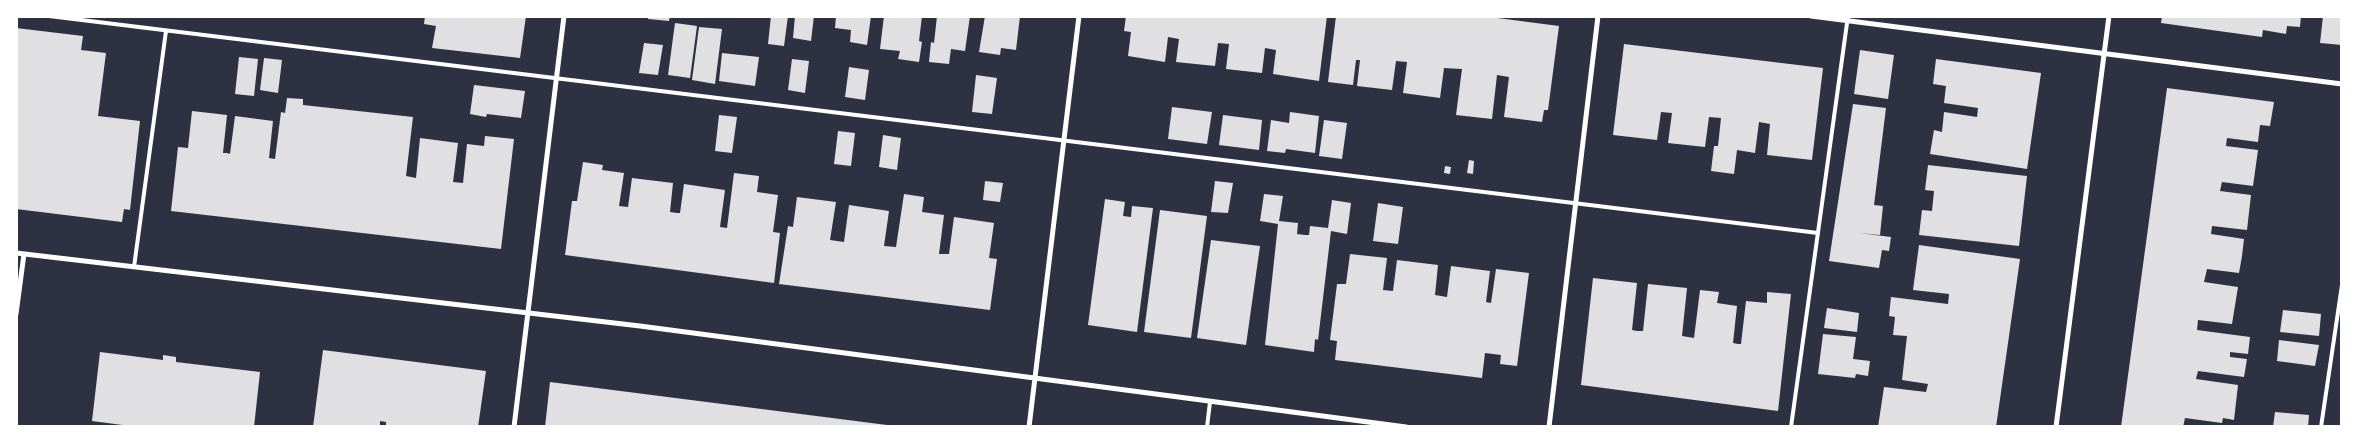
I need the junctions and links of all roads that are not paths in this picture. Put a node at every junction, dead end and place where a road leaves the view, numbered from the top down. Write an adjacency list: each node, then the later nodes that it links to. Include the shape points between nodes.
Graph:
1 (49, 16): 8 (lane)
2 (564, 16): 10 (street)
3 (1079, 16): 12 (street)
4 (1598, 16): 13 (street)
5 (1811, 16): 7 (street)
6 (2109, 16): 9 (street)
7 (1847, 19): 9 (street); 14 (lane)
8 (166, 31): 10 (lane); 17 (lane)
9 (2104, 54): 11 (street); 30 (street)
10 (557, 79): 12 (lane); 20 (street)
11 (2342, 84)
12 (1064, 140): 13 (lane); 22 (street)
13 (1575, 204): 14 (lane); 28 (street)
14 (1818, 233): 29 (lane)
15 (16, 254): 16 (street)
16 (24, 254): 17 (street); 21 (street)
17 (134, 267): 20 (street)
18 (2342, 286): 19 (lane)
19 (2341, 301): 31 (lane)
20 (528, 313): 22 (street); 24 (street)
21 (16, 314)
22 (1035, 379): 23 (street); 25 (street)
23 (1210, 402): 26 (lane); 27 (street)
24 (514, 427)
25 (1029, 427)
26 (1207, 427)
27 (1406, 427)
28 (1549, 427)
29 (1791, 427)
30 (2056, 427)
31 (2321, 427)

